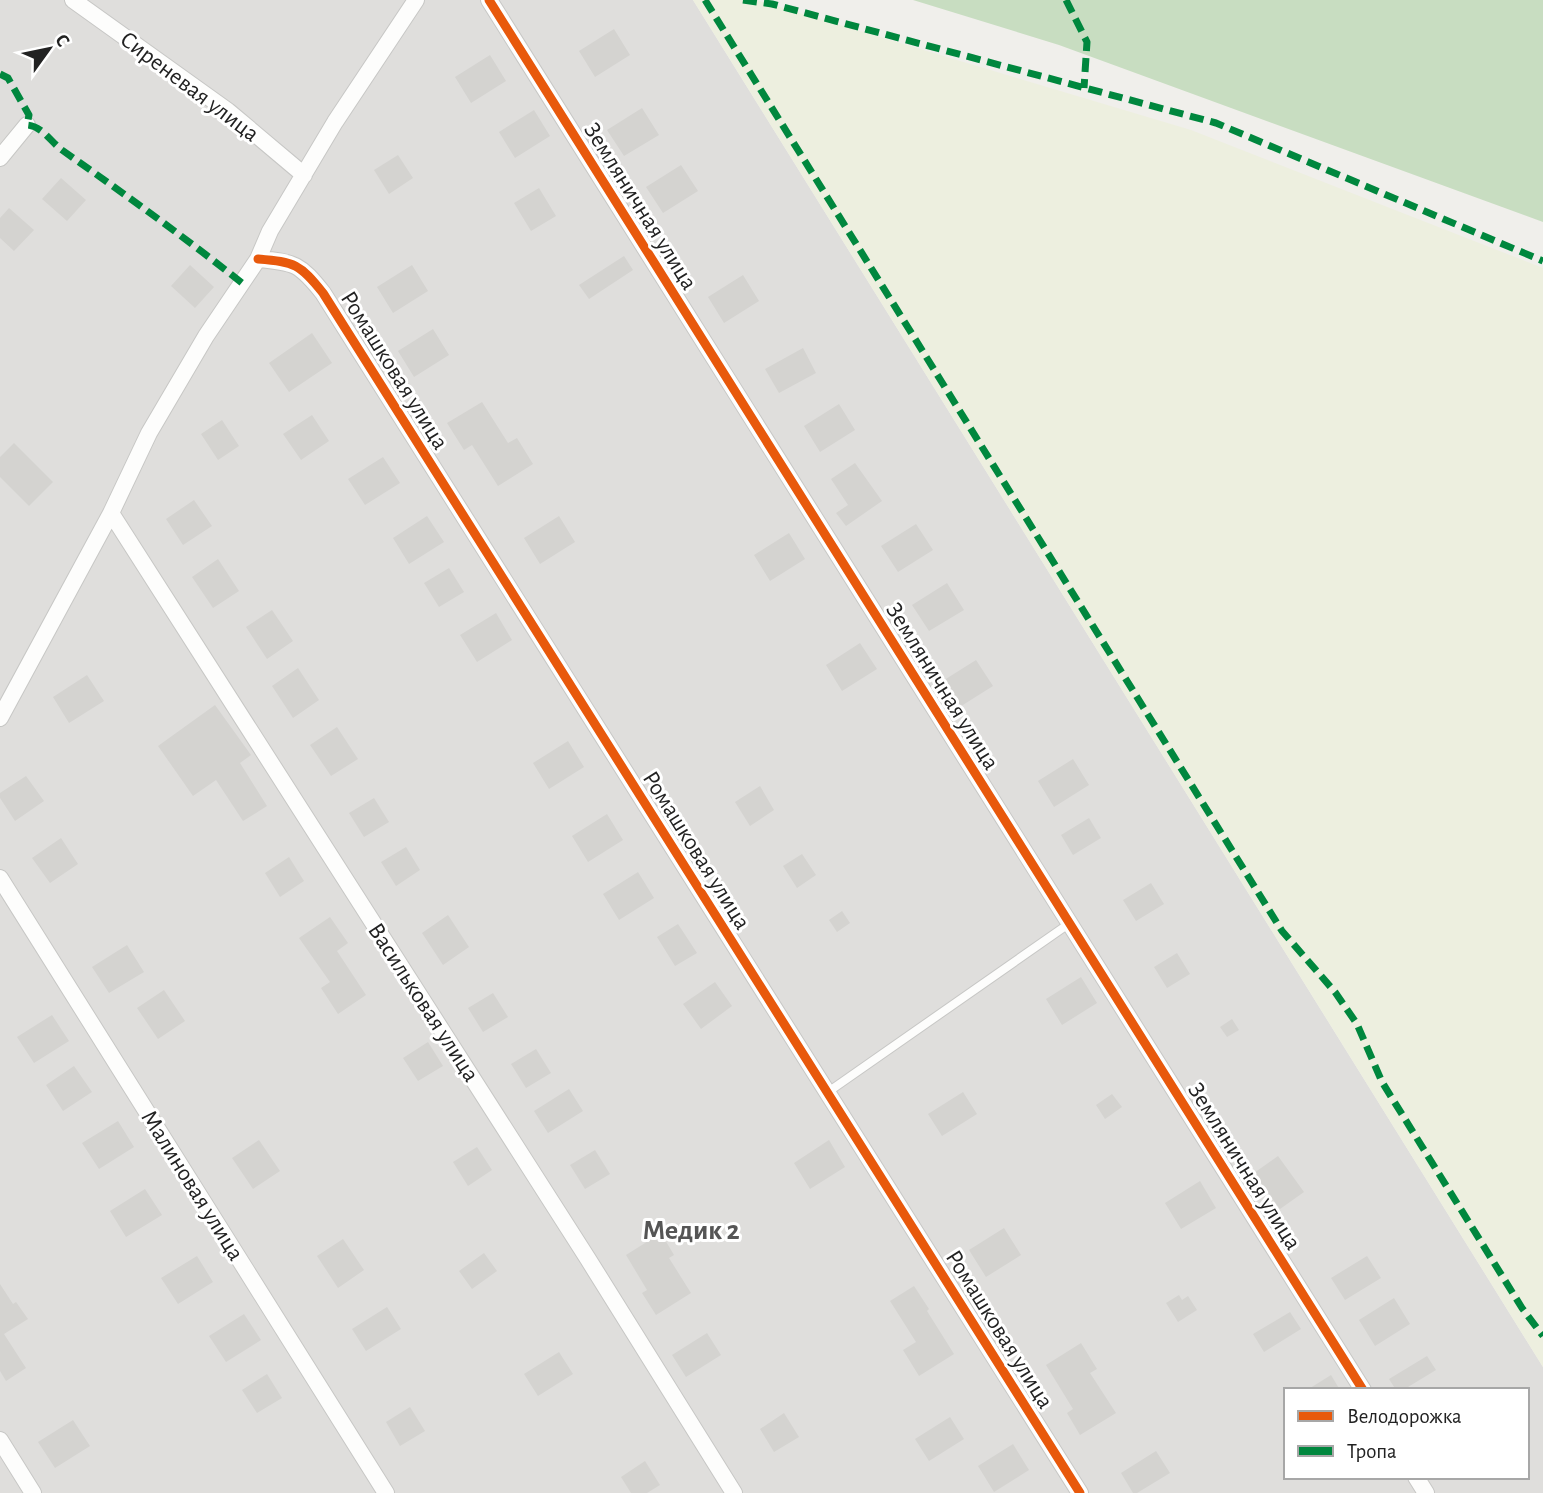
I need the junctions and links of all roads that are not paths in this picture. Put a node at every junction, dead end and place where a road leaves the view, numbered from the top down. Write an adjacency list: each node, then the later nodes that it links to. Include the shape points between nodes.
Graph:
1 (73, 0): 6 (street, Сиреневая улица, via 228,111)
2 (415, 0): 6 (street)
3 (490, 1): 11 (street, Земляничная улица)
4 (27, 125): 5 (street)
5 (0, 158)
6 (304, 175): 7 (street)
7 (258, 259): 8 (street, via 149,433); 12 (street, Ромашковая улица, via 282,261 306,272 323,293)
8 (111, 513): 9 (street); 17 (street, Васильковая улица)
9 (0, 718)
10 (0, 878): 16 (street, Малиновая улица)
11 (1070, 923): 12 (lane); 13 (street, Земляничная улица)
12 (828, 1092): 18 (street, Ромашковая улица)
13 (1362, 1388)
14 (0, 1440): 15 (street)
15 (33, 1493)
16 (386, 1493)
17 (734, 1493)
18 (1080, 1493)

